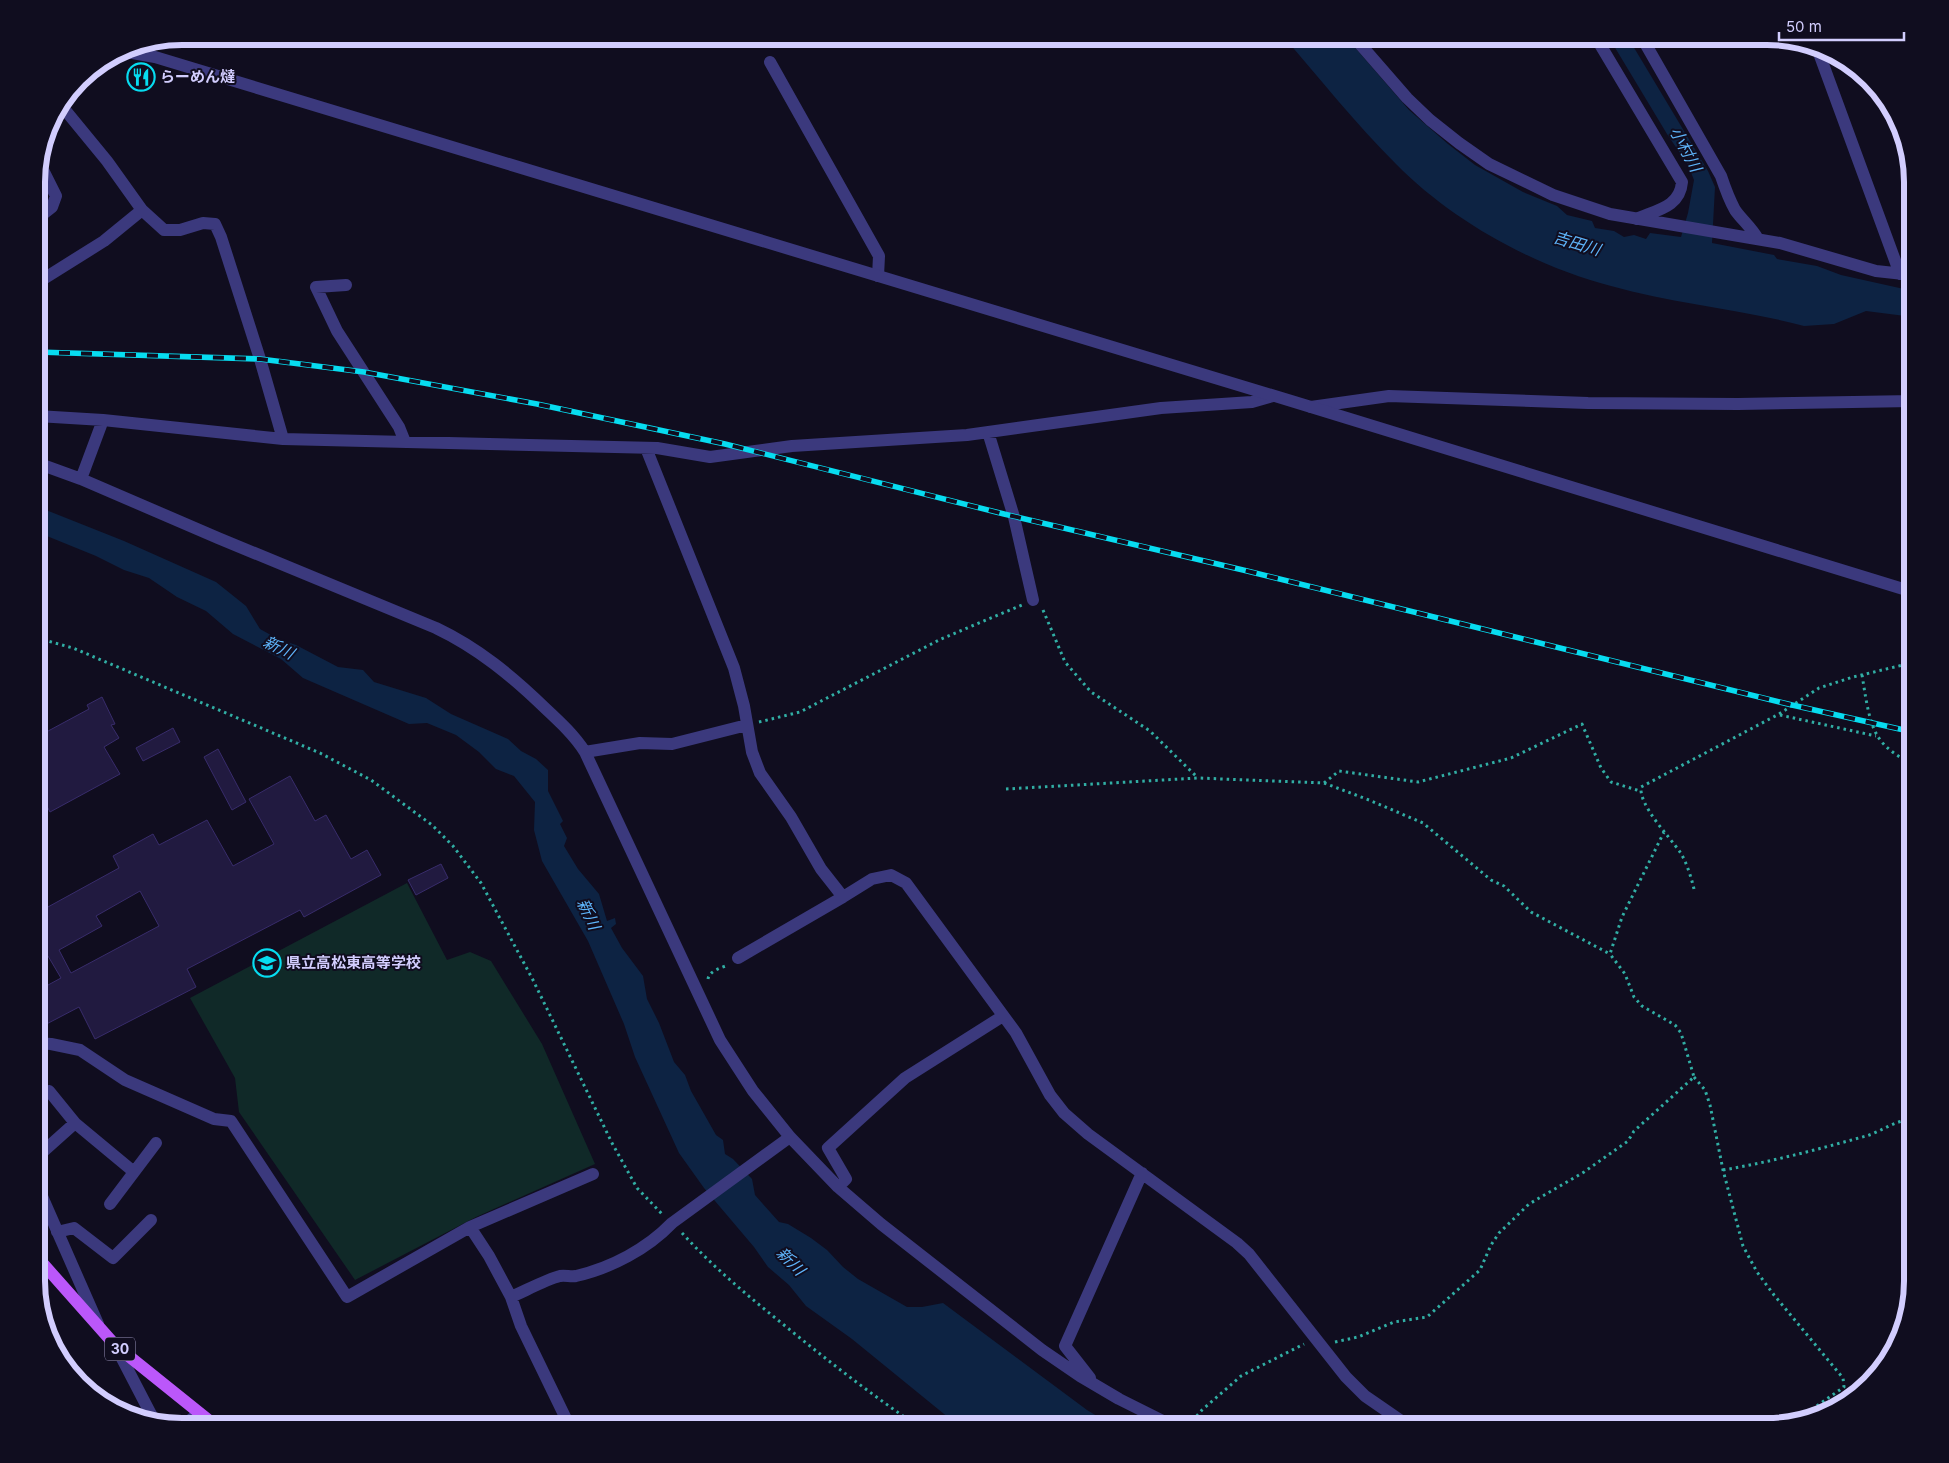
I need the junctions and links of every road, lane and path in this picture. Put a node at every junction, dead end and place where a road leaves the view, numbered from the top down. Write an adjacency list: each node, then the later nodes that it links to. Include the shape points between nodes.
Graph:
1 (1361, 45): 11 (street, via 1430,120 1489,164 1553,195 1610,214)
2 (1601, 45): 11 (street, via 1682,182 1682,191 1675,202)
3 (1646, 45): 12 (street, via 1721,176 1737,212)
4 (135, 53): 15 (street)
5 (1827, 59): 13 (street)
6 (770, 62): 15 (street, via 879,256)
7 (66, 110): 9 (street)
8 (45, 174): 10 (street, via 56,196 52,207)
9 (142, 210): 16 (street, via 104,241); 24 (street, via 164,230 215,224)
10 (45, 212)
11 (1636, 218): 12 (street)
12 (1758, 239): 14 (street, via 1780,242 1876,271)
13 (1904, 269)
14 (1904, 274)
15 (878, 276): 18 (street)
16 (45, 277)
17 (346, 285): 25 (street, via 316,287 337,330 399,427)
18 (1273, 396): 20 (street); 23 (street, via 1252,402 1161,408)
19 (1904, 401): 20 (street, via 1588,403 1389,396)
20 (1311, 407): 29 (street)
21 (45, 417): 22 (street)
22 (103, 420): 24 (street); 28 (street)
23 (988, 432): 26 (street, via 792,446 710,457); 30 (street, via 1014,517)
24 (283, 439): 25 (street)
25 (405, 442): 26 (street)
26 (646, 448): 35 (street, via 734,668)
27 (45, 466): 28 (street)
28 (81, 479): 37 (street, via 463,641 522,686 560,722)
29 (1904, 589)
30 (1033, 600): 35 (path, via 941,639 800,712); 39 (path, via 1041,604 1065,662 1091,692 1150,731)
31 (45, 640): 66 (path, via 73,648 320,753 371,780 432,825 481,883 534,980 627,1171 637,1188)
32 (1904, 665): 33 (path)
33 (1862, 675): 34 (path, via 1819,688); 36 (path)
34 (1779, 714): 36 (path); 42 (path, via 1640,787)
35 (747, 725): 37 (street, via 672,744 640,743); 45 (street, via 760,773 791,817 821,869)
36 (1877, 736): 38 (path)
37 (585, 752): 55 (street, via 720,1040 753,1091)
38 (1904, 760)
39 (1198, 778): 40 (path); 41 (path)
40 (1324, 783): 42 (path, via 1338,771 1418,782 1511,758 1582,724 1601,768 1611,782); 46 (path, via 1423,823 1532,912)
41 (1006, 789)
42 (1640, 791): 43 (path, via 1640,796)
43 (1664, 832): 44 (path, via 1681,854); 46 (path, via 1622,917)
44 (1694, 888)
45 (843, 897): 47 (street); 49 (street, via 872,879 891,875 906,883)
46 (1610, 954): 51 (path, via 1642,1006 1675,1025 1681,1033)
47 (738, 958): 48 (path, via 712,972)
48 (708, 982)
49 (1003, 1016): 60 (street, via 1064,1113); 62 (street, via 905,1078 828,1148 846,1179)
50 (45, 1044): 67 (street, via 80,1050 125,1080 214,1119 231,1121 347,1297)
51 (1694, 1077): 58 (path, via 1705,1090 1710,1104); 73 (path, via 1634,1130 1628,1141 1584,1172 1529,1204 1495,1239 1480,1270 1427,1317 1394,1322 1358,1337)
52 (49, 1091): 54 (street)
53 (1904, 1120): 58 (path, via 1868,1135)
54 (75, 1122): 57 (street); 59 (street)
55 (790, 1137): 62 (street); 66 (street)
56 (156, 1143): 59 (street)
57 (45, 1150)
58 (1723, 1170): 75 (path, via 1743,1246 1757,1272 1843,1378 1844,1387)
59 (134, 1172): 63 (street)
60 (1142, 1173): 73 (street, via 1249,1254); 74 (street, via 1065,1346)
61 (593, 1174): 67 (street)
62 (838, 1187): 74 (street, via 998,1316)
63 (110, 1204)
64 (45, 1213): 68 (street)
65 (151, 1220): 68 (street, via 113,1258 74,1228)
66 (672, 1223): 70 (street, via 658,1238 610,1264 575,1276 560,1276); 81 (path, via 734,1285)
67 (470, 1227): 70 (street)
68 (57, 1232): 71 (street)
69 (45, 1267): 71 (main road, 30)
70 (511, 1297): 80 (street, via 521,1326)
71 (100, 1328): 72 (main road, 30)
72 (115, 1345): 76 (main road, 30); 77 (street)
73 (1320, 1345): 83 (path, via 1305,1344 1241,1376); 84 (street, via 1365,1396)
74 (1094, 1385): 82 (street)
75 (1810, 1411)
76 (198, 1413): 78 (street); 79 (main road, 30)
77 (151, 1414)
78 (192, 1418)
79 (205, 1418)
80 (566, 1418)
81 (907, 1418)
82 (1156, 1418)
83 (1195, 1418)
84 (1397, 1418)

